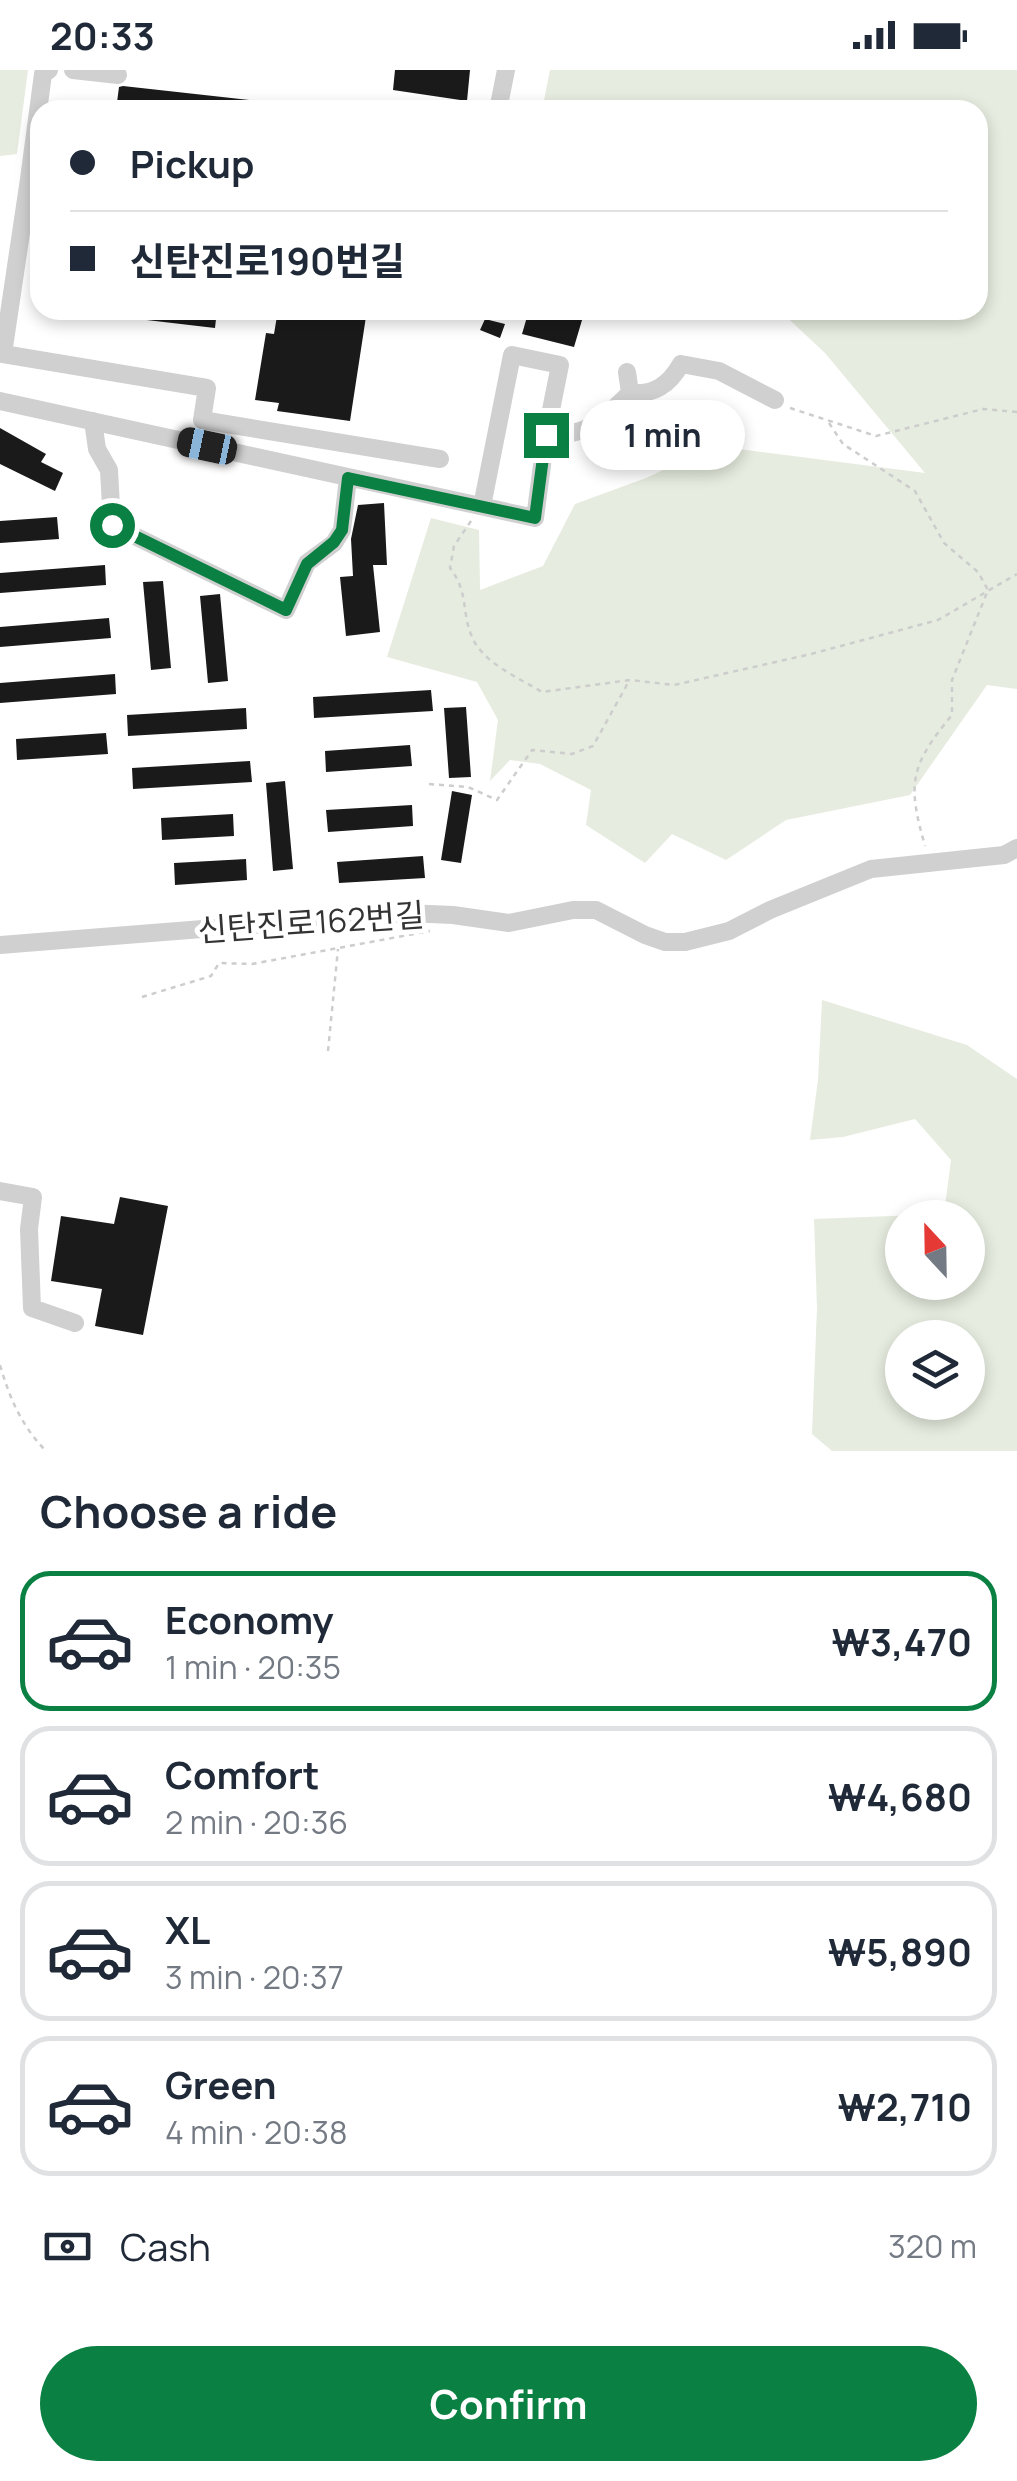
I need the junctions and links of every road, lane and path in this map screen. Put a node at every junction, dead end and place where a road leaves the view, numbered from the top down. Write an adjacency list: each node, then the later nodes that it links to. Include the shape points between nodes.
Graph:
1 (49, 70): 5 (street)
2 (74, 70): 4 (street)
3 (506, 70): 6 (street)
4 (118, 74)
5 (41, 100)
6 (500, 100)
7 (30, 240): 16 (street, via 4,354 206,388 202,420)
8 (628, 372): 9 (street)
9 (630, 393): 10 (street, via 664,386 681,364 720,371); 15 (street, via 576,436)
10 (776, 400): 14 (path)
11 (0, 401): 13 (street)
12 (1017, 412): 14 (path, via 984,409 882,436)
13 (93, 421): 17 (street); 17 (street, via 109,470 112,525 286,610 307,564 342,530)
14 (829, 423): 20 (path, via 843,444 914,491 944,543 978,572)
15 (546, 435): 18 (street, via 535,518); 18 (street, via 560,365 512,356)
16 (440, 459)
17 (348, 478): 18 (street)
18 (482, 506): 21 (path, via 454,546 450,568 462,584 472,636 484,655 542,692)
19 (1017, 574): 20 (path)
20 (988, 590): 21 (path, via 938,620 811,654 674,685); 24 (path, via 952,680 952,715 931,738 915,774)
21 (630, 680): 22 (path, via 594,746 572,754 532,750 497,800 468,786)
22 (430, 784)
23 (1017, 848): 24 (street, 신탄진로162번길)
24 (928, 862): 26 (street, 신탄진로162번길, via 854,874 729,931 684,942 646,936 596,910 574,910 509,923 406,913)
25 (430, 931): 27 (path)
26 (0, 945)
27 (338, 948): 28 (path, via 252,964 219,963 212,976); 29 (path)
28 (142, 997)
29 (328, 1051)
30 (0, 1191): 31 (street, via 33,1196 32,1308)
31 (75, 1323)
32 (0, 1365): 33 (path, via 16,1412)
33 (46, 1451)

